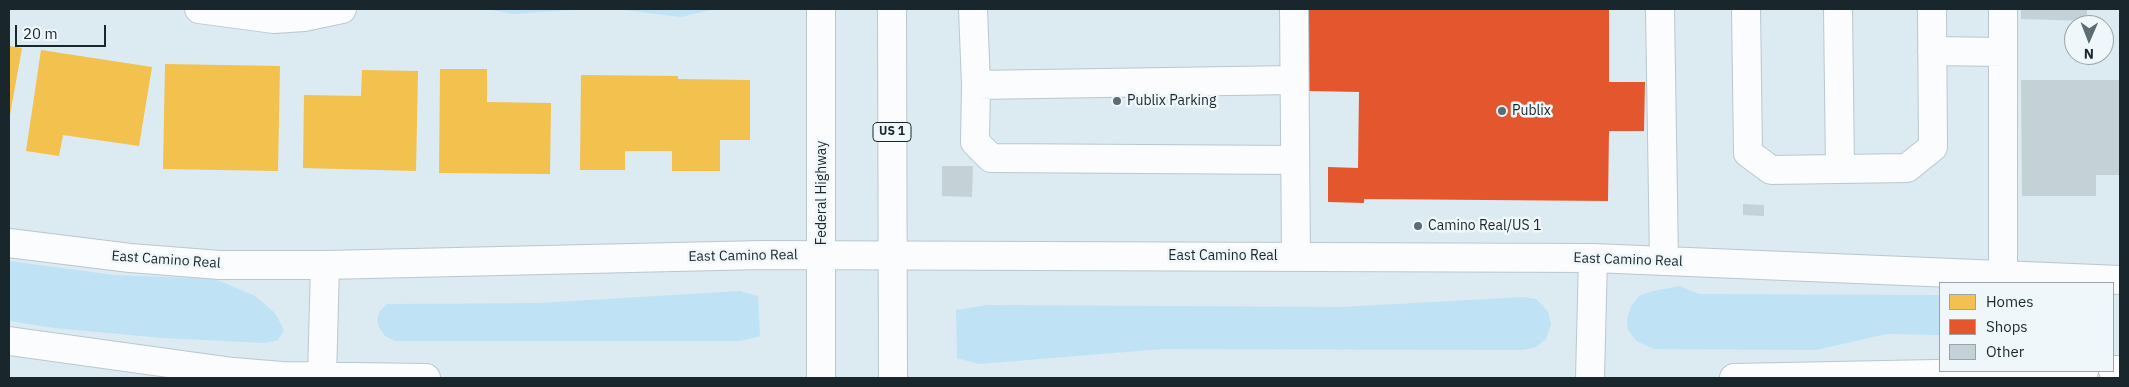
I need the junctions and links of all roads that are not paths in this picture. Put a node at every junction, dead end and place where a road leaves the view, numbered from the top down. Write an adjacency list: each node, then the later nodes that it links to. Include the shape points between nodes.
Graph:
1 (199, 9): 2 (street, via 274,19)
2 (342, 9)
3 (821, 9): 19 (street, Federal Highway)
4 (892, 9): 20 (street, US 1)
5 (973, 9): 15 (street)
6 (1294, 9): 14 (street)
7 (1660, 9): 23 (street)
8 (1746, 9): 17 (street, via 1748,153 1771,170)
9 (1838, 9): 17 (street)
10 (1932, 9): 12 (street)
11 (2003, 9): 13 (street)
12 (1932, 51): 13 (street); 17 (street, via 1933,148 1907,168)
13 (2003, 52): 25 (street)
14 (1294, 80): 15 (street); 16 (street)
15 (976, 85): 16 (street, via 975,142 991,158)
16 (1295, 160): 21 (street)
17 (1840, 169)
18 (9, 243): 24 (street, East Camino Real, via 130,258 220,264)
19 (822, 255): 20 (street, East Camino Real); 24 (street, East Camino Real); 33 (street, Federal Highway)
20 (893, 255): 21 (street, East Camino Real); 34 (street, US 1)
21 (1296, 256): 22 (street, East Camino Real)
22 (1593, 258): 23 (street, East Camino Real); 35 (street)
23 (1664, 261): 25 (street, East Camino Real)
24 (325, 265): 31 (street)
25 (2003, 279): 26 (street, East Camino Real)
26 (2120, 280)
27 (9, 341): 31 (street, via 233,372)
28 (2068, 372): 30 (street)
29 (1948, 374): 30 (street); 36 (street)
30 (2022, 375)
31 (322, 378): 32 (street)
32 (426, 378)
33 (821, 378)
34 (893, 378)
35 (1590, 378)
36 (1734, 378)

